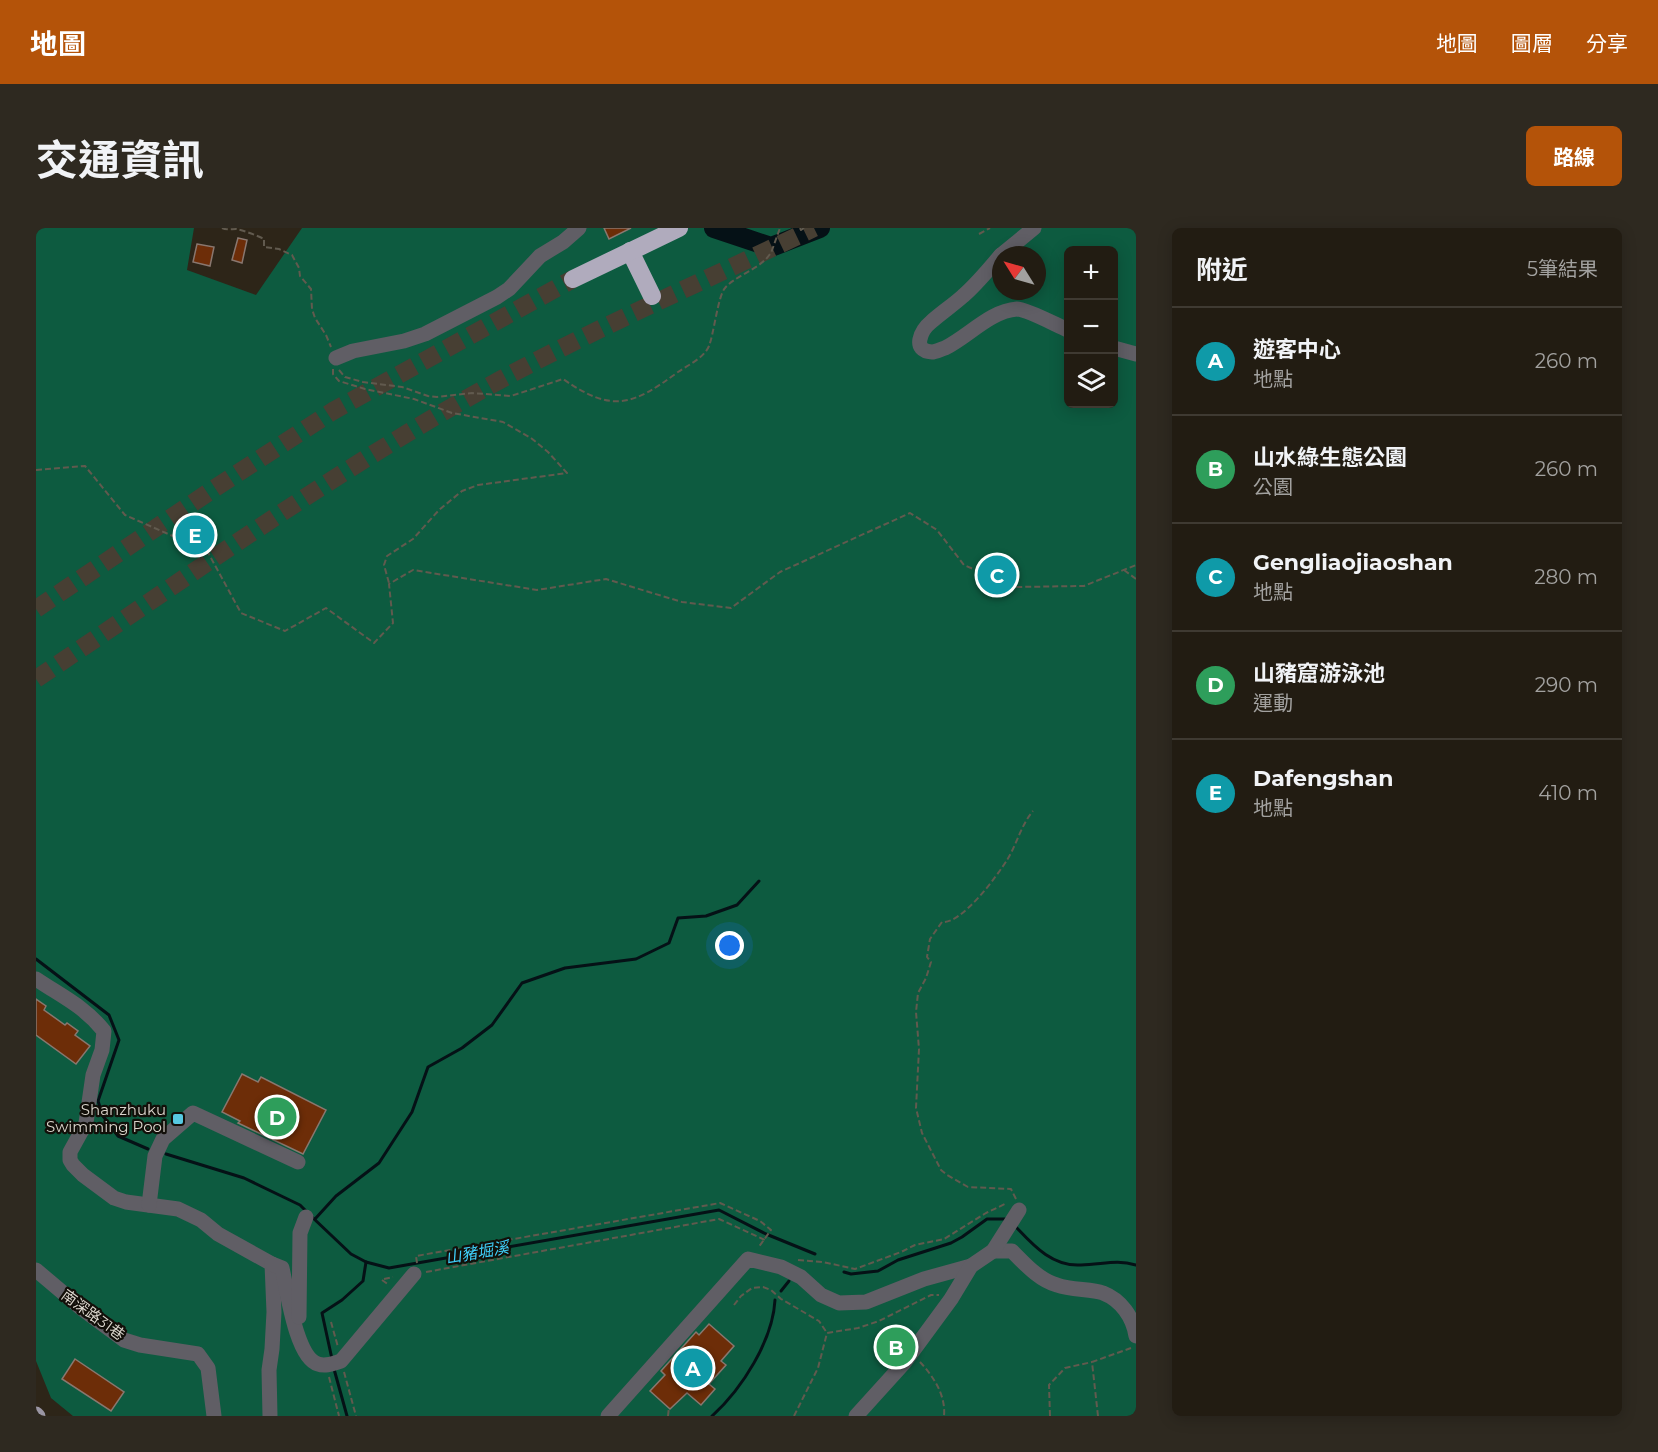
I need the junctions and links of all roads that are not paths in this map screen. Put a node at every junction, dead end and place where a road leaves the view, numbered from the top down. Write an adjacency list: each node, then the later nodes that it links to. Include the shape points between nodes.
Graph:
1 (579, 228): 12 (street, via 540,256 497,297 425,334)
2 (679, 228): 5 (highway)
3 (1034, 228): 4 (street)
4 (1012, 246)
5 (630, 251): 7 (highway); 8 (highway)
6 (992, 265): 9 (street, via 964,295 924,327 919,337 925,350 940,350 1009,310 1021,309)
7 (573, 279)
8 (652, 296)
9 (1064, 328)
10 (1118, 349): 11 (street)
11 (1136, 354)
12 (336, 358)
13 (36, 979): 15 (street, via 73,1001 104,1031 86,1123 70,1152 70,1160 114,1198)
14 (298, 1162): 15 (street, via 193,1113 163,1139 155,1156)
15 (149, 1204): 19 (street, via 178,1209 201,1220)
16 (1019, 1210): 18 (street)
17 (306, 1217): 24 (street, via 300,1233)
18 (993, 1251): 20 (street); 23 (street, via 1012,1251 1055,1285 1102,1293 1123,1305)
19 (272, 1264): 24 (street, via 282,1268); 26 (street)
20 (971, 1266): 27 (street, via 866,1302 839,1303 781,1267 748,1259); 28 (street, via 912,1353)
21 (36, 1270): 25 (street, 南深路31巷, via 124,1340 198,1354 208,1368)
22 (414, 1274): 24 (street, via 341,1360 326,1366 315,1364)
23 (1136, 1336)
24 (299, 1341)
25 (214, 1416)
26 (270, 1416)
27 (608, 1416)
28 (856, 1416)

